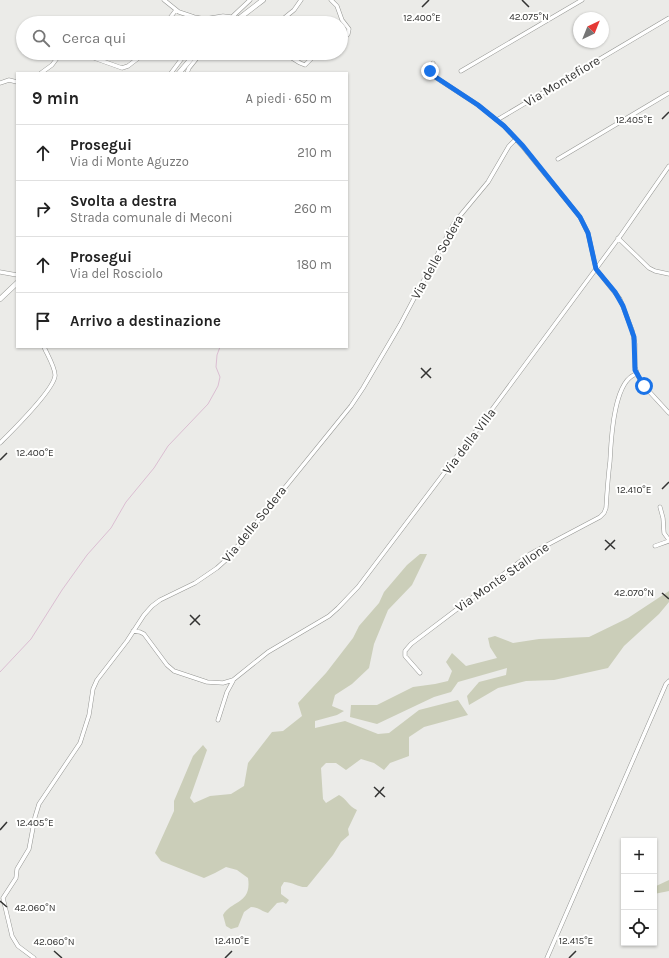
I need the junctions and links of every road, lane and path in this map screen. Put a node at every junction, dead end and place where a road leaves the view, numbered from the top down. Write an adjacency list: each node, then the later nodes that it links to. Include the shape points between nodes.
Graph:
1 (164, 0): 7 (street)
2 (250, 0): 10 (street)
3 (262, 0): 11 (street)
4 (301, 0): 12 (street)
5 (331, 0): 13 (street)
6 (582, 0): 24 (street)
7 (176, 10): 8 (street); 9 (street)
8 (171, 16)
9 (190, 16)
10 (233, 16)
11 (242, 16)
12 (287, 16)
13 (340, 16)
14 (669, 18): 32 (street, Via Montefiore)
15 (56, 60): 25 (street)
16 (99, 60): 17 (street, via 121,68)
17 (136, 60)
18 (181, 60): 26 (street)
19 (190, 60): 27 (street)
20 (195, 60): 28 (street)
21 (295, 60): 22 (street, via 304,65)
22 (309, 60)
23 (433, 63): 32 (street, via 429,69 432,75)
24 (462, 71)
25 (43, 72)
26 (172, 72)
27 (180, 72)
28 (187, 72)
29 (16, 82): 30 (street, via 9,80)
30 (0, 83)
31 (669, 93): 34 (street)
32 (497, 120): 33 (street)
33 (516, 139): 37 (street, via 584,222); 50 (street, Via delle Sodera, via 509,146 488,182 456,220 400,325 351,406 227,559 191,585 155,604)
34 (558, 159)
35 (669, 166): 36 (street, Via della Villa)
36 (618, 238): 37 (street, Via della Villa); 39 (street, via 649,268)
37 (596, 269): 44 (street, via 623,306 634,336); 52 (street, Via della Villa, via 358,587 334,612 268,652)
38 (0, 272): 40 (street)
39 (669, 274)
40 (16, 275)
41 (16, 284): 42 (street)
42 (0, 299)
43 (44, 348): 46 (street, via 55,371 55,379 41,400)
44 (637, 374): 45 (street); 51 (street, Via Monte Stallone, via 627,380 614,414 606,508 603,515 530,554 411,644 406,649 405,656)
45 (669, 413)
46 (0, 443)
47 (660, 508): 48 (street, via 663,531)
48 (669, 540): 49 (street)
49 (656, 546)
50 (133, 631): 52 (street, Via della Villa, via 145,636 174,671 210,683); 55 (street, Via delle Sodera, via 94,686 88,721 80,743 39,804 29,849 17,869 16,878)
51 (420, 673)
52 (233, 680): 54 (street, Via della Villa)
53 (669, 681): 57 (street)
54 (218, 720)
55 (1, 897): 56 (street, via 12,936 18,946)
56 (34, 958)
57 (547, 958)

